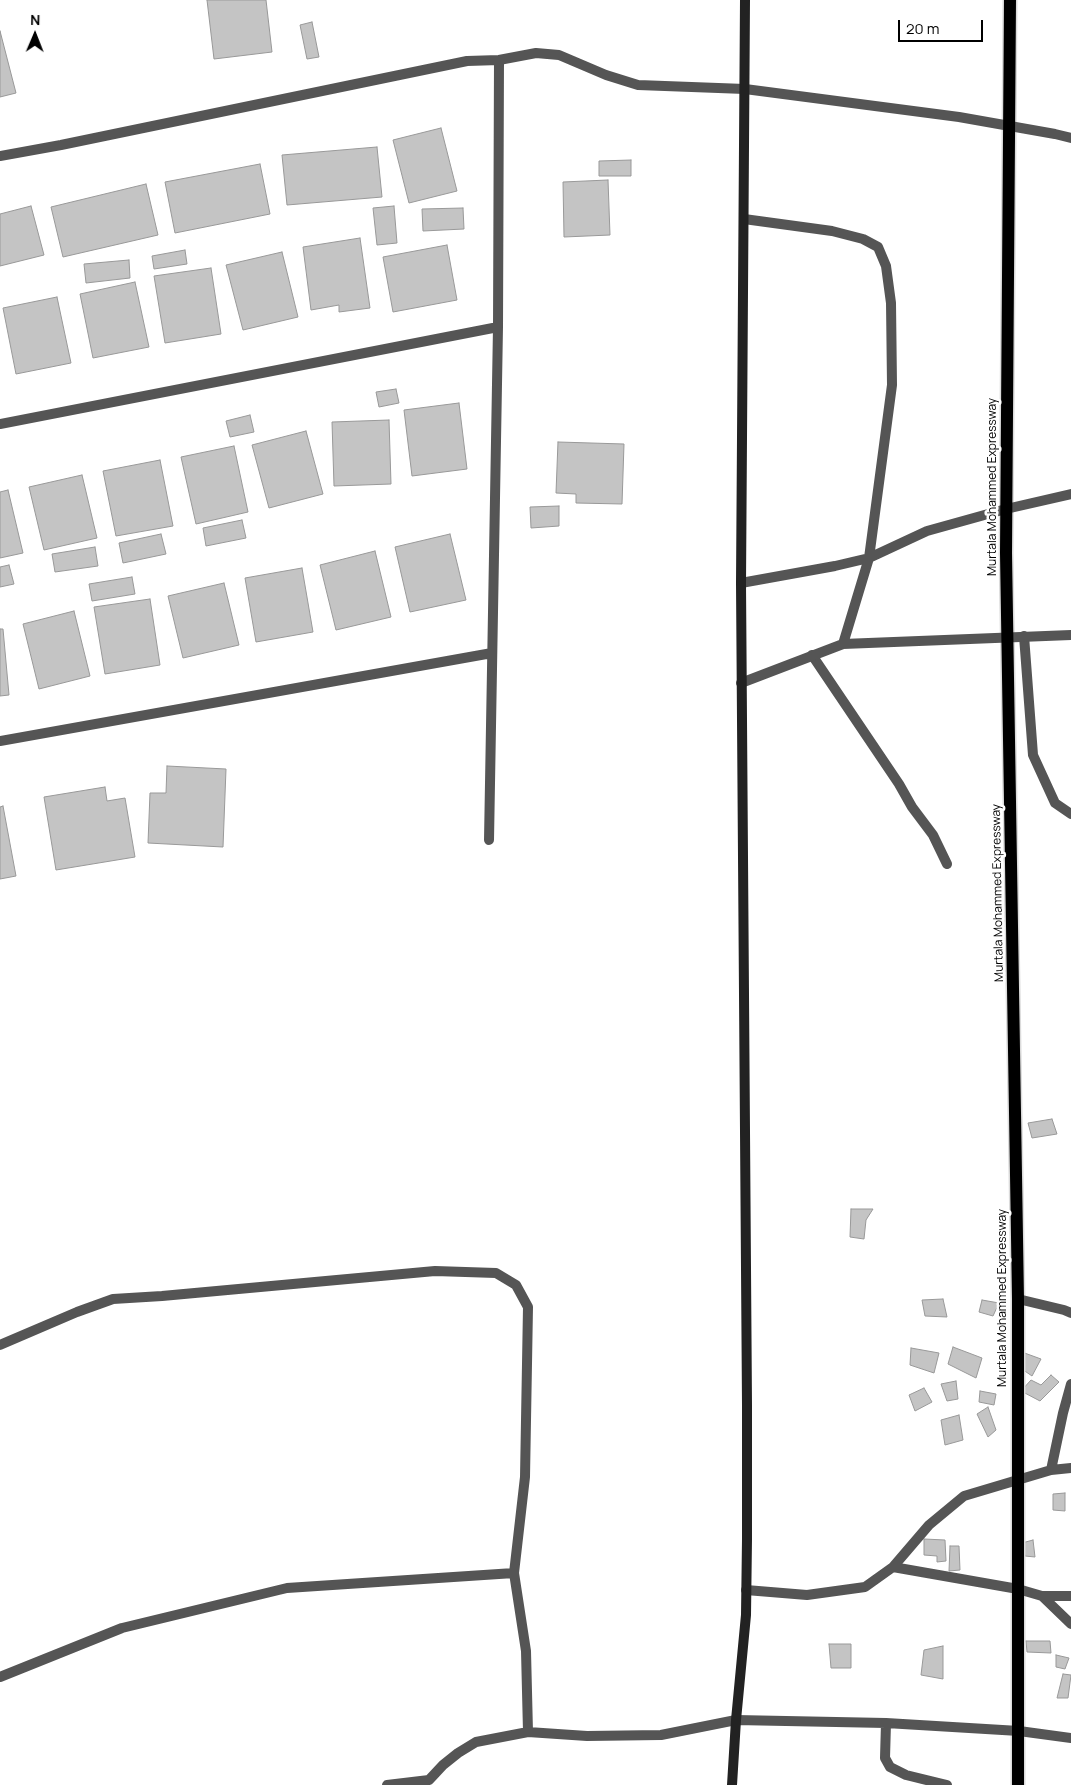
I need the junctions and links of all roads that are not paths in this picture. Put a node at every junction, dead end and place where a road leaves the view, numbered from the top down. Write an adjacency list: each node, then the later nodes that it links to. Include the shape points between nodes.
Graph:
1 (745, 0): 4 (main road)
2 (1010, 0): 5 (main road, Murtala Mohammed Expressway)
3 (499, 60): 4 (street, via 536,53 559,55 638,85); 7 (street, via 467,61); 9 (street)
4 (745, 89): 5 (street); 8 (main road)
5 (1009, 125): 6 (street); 12 (main road, Murtala Mohammed Expressway)
6 (1071, 138)
7 (0, 156)
8 (744, 219): 13 (street, via 832,231 862,239 878,247 886,266 891,303 892,385); 14 (main road)
9 (498, 327): 10 (street); 19 (street)
10 (0, 424)
11 (1071, 494): 12 (street)
12 (1006, 509): 13 (street, via 927,531); 16 (main road, Murtala Mohammed Expressway)
13 (869, 558): 14 (street); 18 (street)
14 (741, 584): 21 (main road)
15 (1071, 635): 17 (street)
16 (1008, 636): 17 (street); 18 (street); 26 (main road, Murtala Mohammed Expressway)
17 (1024, 636): 23 (street, via 1033,755 1055,803)
18 (843, 644): 20 (street)
19 (492, 653): 22 (street); 24 (street)
20 (812, 655): 21 (street); 25 (street, via 933,835)
21 (741, 683): 36 (main road)
22 (0, 742)
23 (1071, 814)
24 (490, 840)
25 (947, 864)
26 (1018, 1299): 27 (street); 32 (main road, Murtala Mohammed Expressway)
27 (1071, 1313)
28 (0, 1345): 34 (street, via 113,1299 435,1271 496,1273 516,1285 528,1307 525,1477)
29 (1071, 1384): 31 (street)
30 (1071, 1468): 31 (street)
31 (1051, 1470): 32 (street)
32 (1017, 1481): 33 (street, via 964,1496 929,1525); 35 (main road, Murtala Mohammed Expressway)
33 (893, 1567): 35 (street); 36 (street, via 865,1587 807,1595)
34 (514, 1573): 40 (street, via 287,1588 122,1628); 44 (street, via 526,1651)
35 (1018, 1589): 37 (street); 43 (main road, Murtala Mohammed Expressway)
36 (746, 1590): 41 (main road)
37 (1042, 1596): 38 (street); 39 (street)
38 (1071, 1596)
39 (1071, 1624)
40 (0, 1677)
41 (736, 1720): 42 (street); 44 (street, via 661,1735 587,1736); 48 (main road)
42 (886, 1723): 43 (street); 49 (street, via 885,1758 890,1767 906,1775)
43 (1019, 1731): 45 (street); 50 (main road, Murtala Mohammed Expressway)
44 (528, 1732): 46 (street, via 476,1742 443,1765)
45 (1071, 1738)
46 (429, 1783): 47 (street)
47 (386, 1785)
48 (732, 1785)
49 (947, 1785)
50 (1018, 1785)

